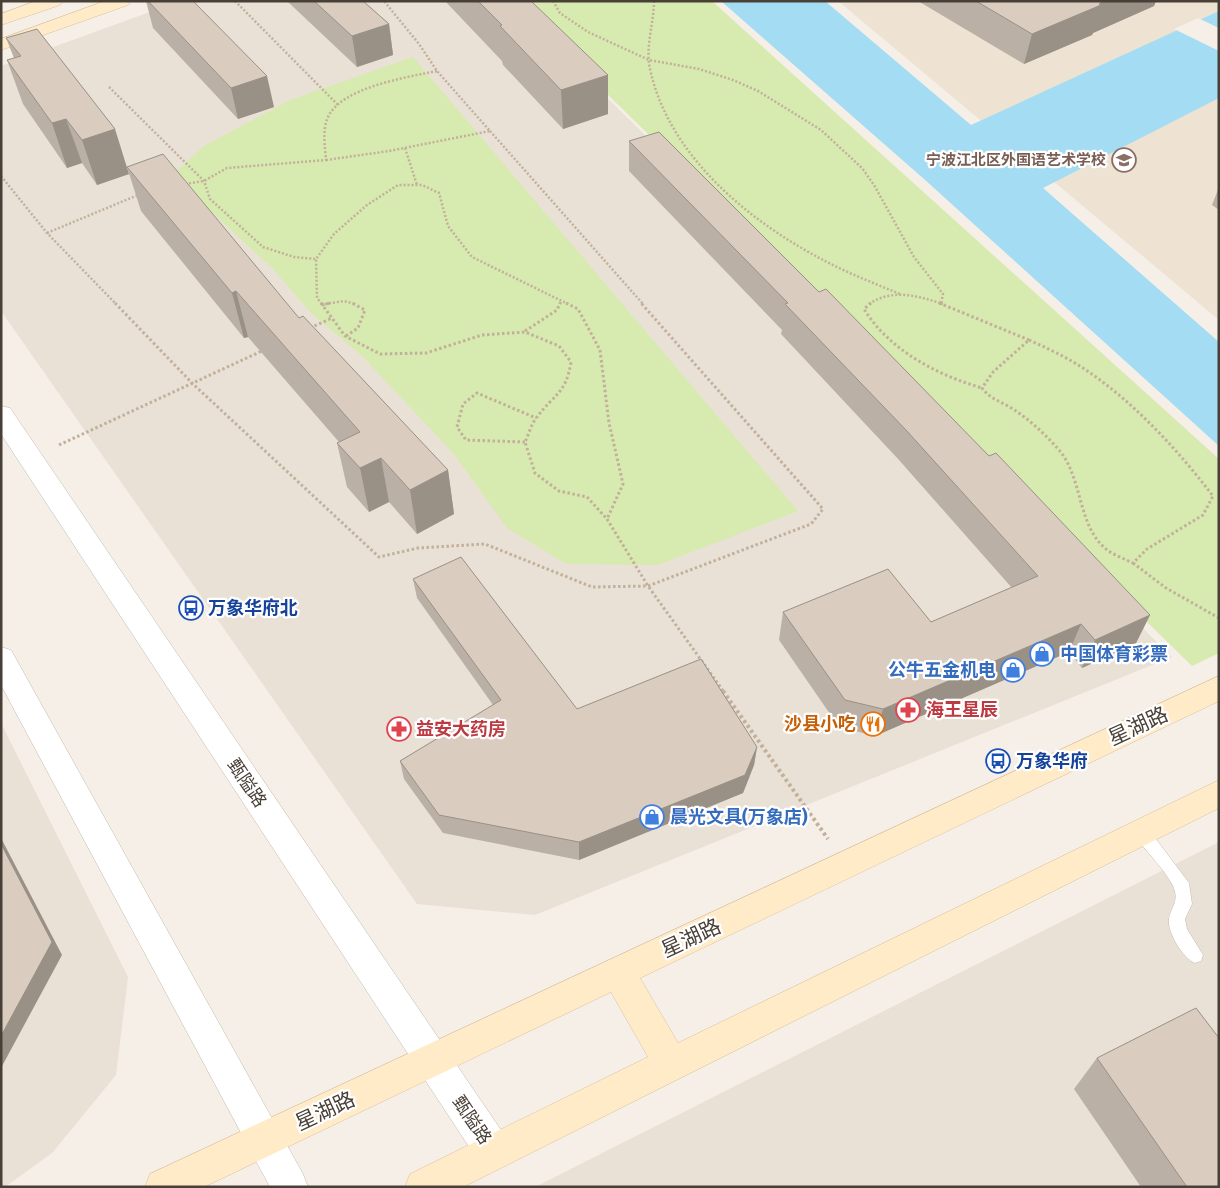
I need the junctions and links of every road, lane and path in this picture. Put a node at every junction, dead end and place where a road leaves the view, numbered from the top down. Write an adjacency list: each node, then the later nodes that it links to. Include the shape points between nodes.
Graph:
1 (54, 1): 7 (street)
2 (122, 1): 8 (street)
3 (235, 1): 12 (path)
4 (384, 1): 10 (path)
5 (553, 1): 9 (path, via 560,13 588,32)
6 (654, 1): 9 (path)
7 (1, 20)
8 (1, 45)
9 (649, 60): 23 (path, via 661,105 677,136 741,206 780,236 816,257); 26 (path, via 699,69 758,91 798,114 837,144 874,185 914,257 943,294)
10 (437, 71): 12 (path, via 364,91); 13 (path)
11 (110, 87): 17 (path)
12 (338, 105): 15 (path, via 328,116 324,140)
13 (490, 132): 14 (path); 41 (path, via 823,509 810,524)
14 (405, 148): 15 (path); 19 (path)
15 (326, 160): 17 (path, via 227,168)
16 (1, 176): 21 (path)
17 (204, 181): 18 (path); 22 (path, via 210,199 263,247 294,257)
18 (177, 185)
19 (417, 185): 22 (path, via 398,185 367,204 334,234); 24 (path, via 439,193 448,226 472,257)
20 (142, 194): 21 (path)
21 (47, 233): 33 (path)
22 (316, 259): 25 (path, via 317,298)
23 (900, 294): 26 (path); 34 (path, via 869,303 864,309 868,320 898,348 968,386)
24 (561, 301): 29 (path, via 557,310); 39 (path, via 578,309 600,350 609,423 624,484)
25 (322, 305): 27 (path); 30 (path, via 354,302 365,310 358,328)
26 (941, 305): 31 (path)
27 (332, 318): 28 (path); 30 (path)
28 (306, 330)
29 (525, 332): 30 (path, via 482,335 426,353 380,354); 36 (path, via 559,346 571,362 569,381 556,400)
30 (345, 336)
31 (1029, 340): 34 (path, via 993,372); 40 (path, via 1088,371 1197,473 1214,496 1203,515 1148,548)
32 (271, 347): 33 (path)
33 (194, 384): 38 (path); 41 (path, via 380,557 418,548 485,544 592,587)
34 (982, 388): 40 (path, via 987,396 1013,409 1060,451 1073,476 1091,532 1106,550)
35 (1, 414): 38 (street, 甄隘路)
36 (536, 418): 37 (path); 37 (path, via 477,393 463,404 457,427 466,440)
37 (525, 442): 39 (path, via 535,473 559,491 587,497)
38 (31, 458): 50 (street, 甄隘路)
39 (607, 519): 41 (path)
40 (1133, 563): 42 (path, via 1166,588)
41 (648, 586): 47 (path)
42 (1219, 618)
43 (1, 658): 52 (street)
44 (1219, 688): 47 (street, 星湖路)
45 (1219, 793): 46 (street)
46 (1141, 832): 48 (lane, via 1181,882 1184,904 1178,919 1179,931); 51 (street)
47 (846, 864): 49 (street, 星湖路)
48 (1195, 955)
49 (618, 972): 50 (street, 星湖路); 51 (street)
50 (432, 1060): 52 (street, 星湖路); 53 (street, 甄隘路)
51 (672, 1064): 53 (street)
52 (264, 1140): 54 (street, 星湖路); 55 (street)
53 (494, 1152): 56 (street)
54 (163, 1187)
55 (290, 1187)
56 (423, 1187)

